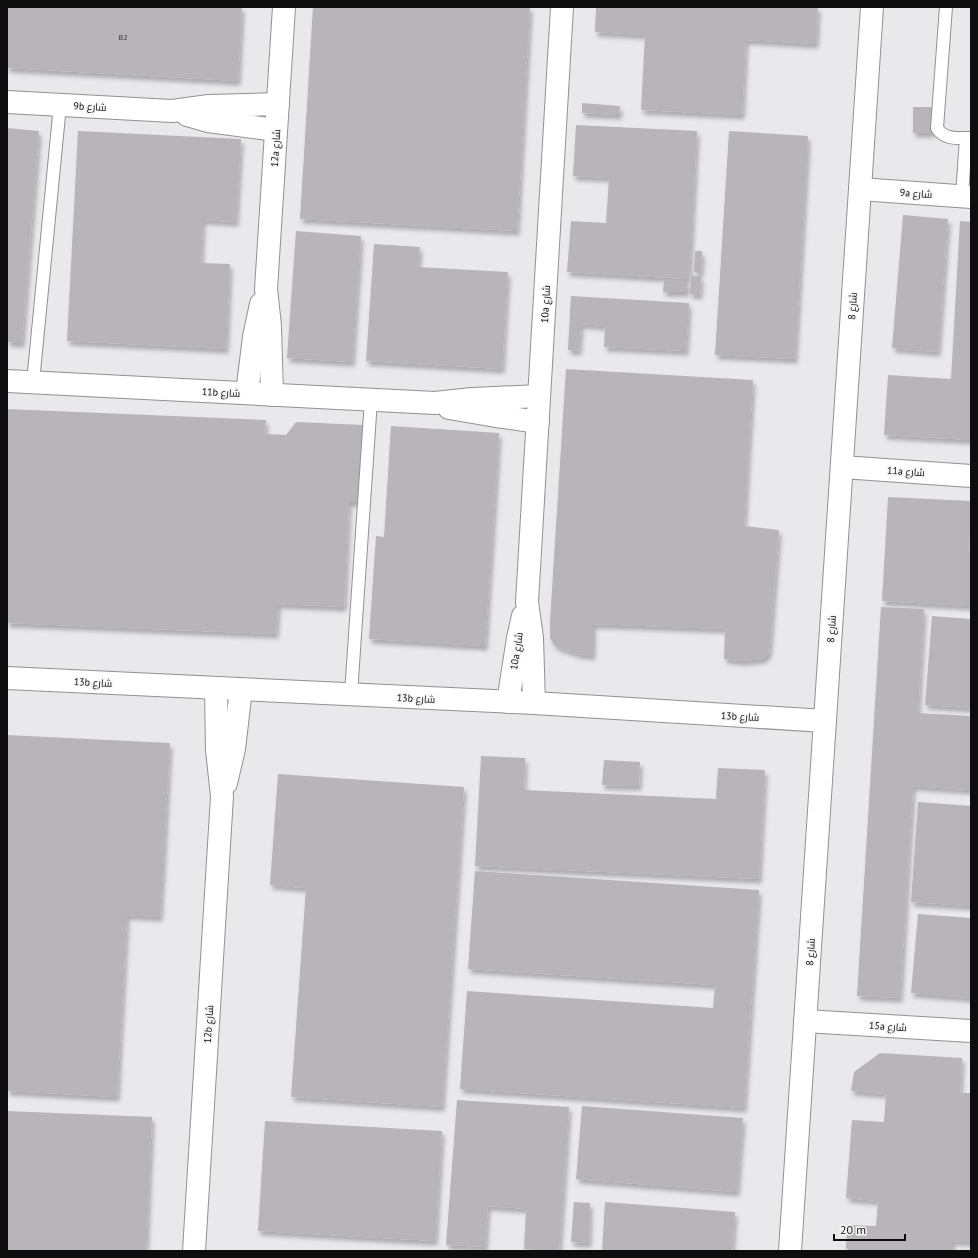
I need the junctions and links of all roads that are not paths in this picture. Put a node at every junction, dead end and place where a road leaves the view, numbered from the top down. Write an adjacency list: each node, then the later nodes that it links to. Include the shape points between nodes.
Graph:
1 (284, 7): 6 (street, 12a شارع)
2 (562, 7): 18 (street, 10a شارع)
3 (872, 7): 11 (street, شارع 8)
4 (946, 7): 10 (lane, via 937,128 945,137)
5 (7, 102): 7 (street, 9b شارع)
6 (278, 104): 8 (street, 9b شارع, via 209,106); 9 (street, 12a شارع)
7 (60, 105): 8 (street, 9b شارع); 15 (lane)
8 (172, 111): 9 (street, 9b شارع, via 208,120)
9 (276, 130): 13 (street, 12a شارع)
10 (969, 138): 12 (lane)
11 (860, 189): 12 (street, 9a شارع); 22 (street, شارع 8)
12 (967, 197)
13 (266, 289): 16 (street, 12a شارع, via 256,326); 17 (street, 12a شارع)
14 (7, 381): 15 (street, 11b شارع)
15 (33, 382): 16 (street, 11b شارع)
16 (247, 393): 17 (street, 11b شارع)
17 (272, 395): 19 (street, 11b شارع)
18 (539, 396): 20 (street, 11b شارع); 21 (street, 10a شارع)
19 (371, 400): 20 (street, 11b شارع); 28 (lane)
20 (435, 403): 21 (street, 11b شارع, via 471,412)
21 (538, 422): 24 (street, 10a شارع)
22 (842, 467): 23 (street, 11a شارع); 31 (street, شارع 8)
23 (971, 476)
24 (527, 602): 29 (street, 10a شارع, via 518,638); 30 (street, 10a شارع, via 532,638)
25 (7, 678): 26 (street, 13b شارع)
26 (216, 688): 27 (street, 13b شارع); 32 (street, 12b شارع, via 217,750)
27 (241, 689): 28 (street, 13b شارع); 32 (street, 12b شارع, via 234,749)
28 (351, 694): 29 (street, 13b شارع)
29 (508, 702): 30 (street, 13b شارع)
30 (534, 703): 31 (street, 13b شارع)
31 (825, 721): 33 (street, شارع 8)
32 (222, 796): 35 (street, 12b شارع)
33 (805, 1021): 34 (street, 15a شارع); 36 (street, شارع 8)
34 (971, 1031)
35 (194, 1251)
36 (790, 1251)

